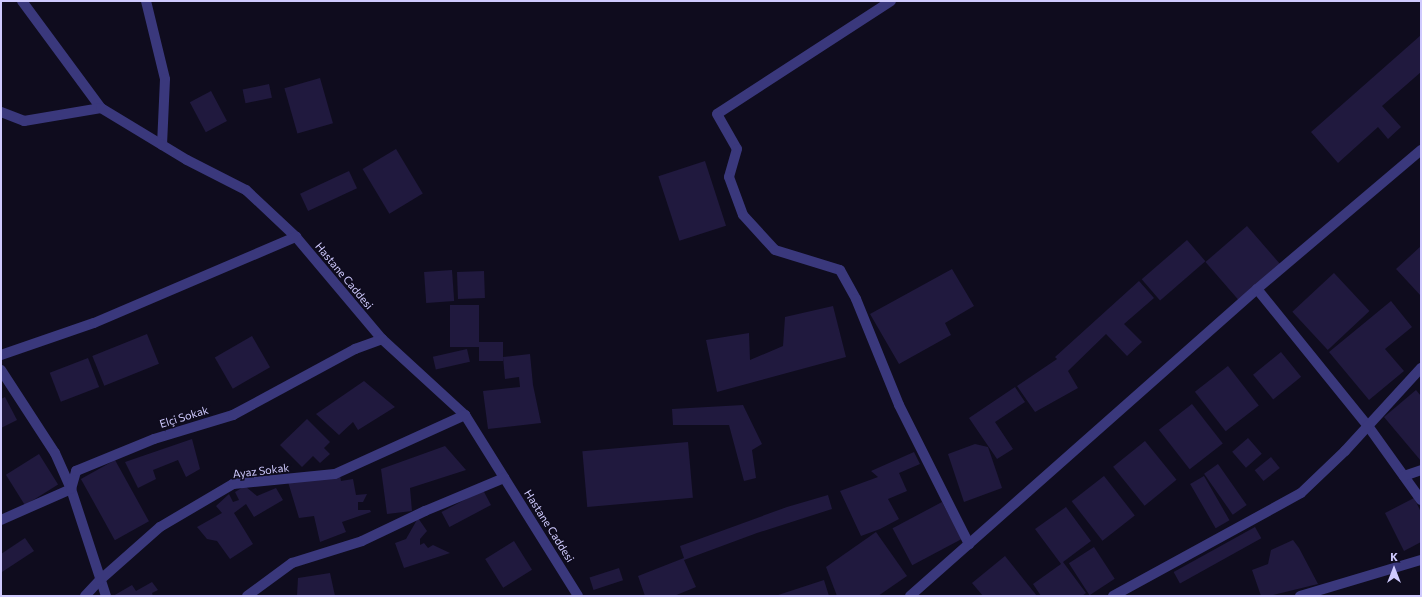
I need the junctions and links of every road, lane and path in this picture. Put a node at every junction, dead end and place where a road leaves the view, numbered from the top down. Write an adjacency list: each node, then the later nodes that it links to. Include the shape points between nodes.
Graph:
1 (22, 1): 4 (street)
2 (146, 1): 6 (street, via 165,79)
3 (891, 1): 22 (street, via 717,114 737,148 729,177 743,216 775,250 840,270 856,299 899,405)
4 (101, 108): 5 (street, via 24,121); 6 (street, Hastane Caddesi)
5 (1, 112)
6 (162, 145): 8 (street, Hastane Caddesi, via 246,190)
7 (1421, 150): 9 (street)
8 (296, 237): 10 (street, Hastane Caddesi); 11 (street, via 94,323)
9 (1256, 289): 15 (street); 22 (street)
10 (382, 339): 14 (street, Hastane Caddesi); 19 (street, Elçi Sokak, via 355,349 232,415 154,439 76,470)
11 (1, 355)
12 (1421, 368): 15 (street)
13 (1, 370): 19 (street, via 55,453)
14 (464, 415): 18 (street, Hastane Caddesi); 24 (street, Ayaz Sokak, via 335,474 232,484 160,527)
15 (1368, 426): 17 (street); 30 (street, via 1301,493)
16 (1421, 470): 17 (street)
17 (1404, 476): 20 (street)
18 (504, 478): 27 (street, via 362,541 292,563); 28 (street, Hastane Caddesi)
19 (71, 489): 21 (street); 24 (street)
20 (1421, 500)
21 (1, 520)
22 (969, 544): 29 (street)
23 (1421, 560): 31 (street)
24 (100, 580): 25 (street, Ayaz Sokak); 26 (street)
25 (85, 596)
26 (106, 596)
27 (247, 596)
28 (578, 596)
29 (910, 596)
30 (1113, 596)
31 (1300, 596)

